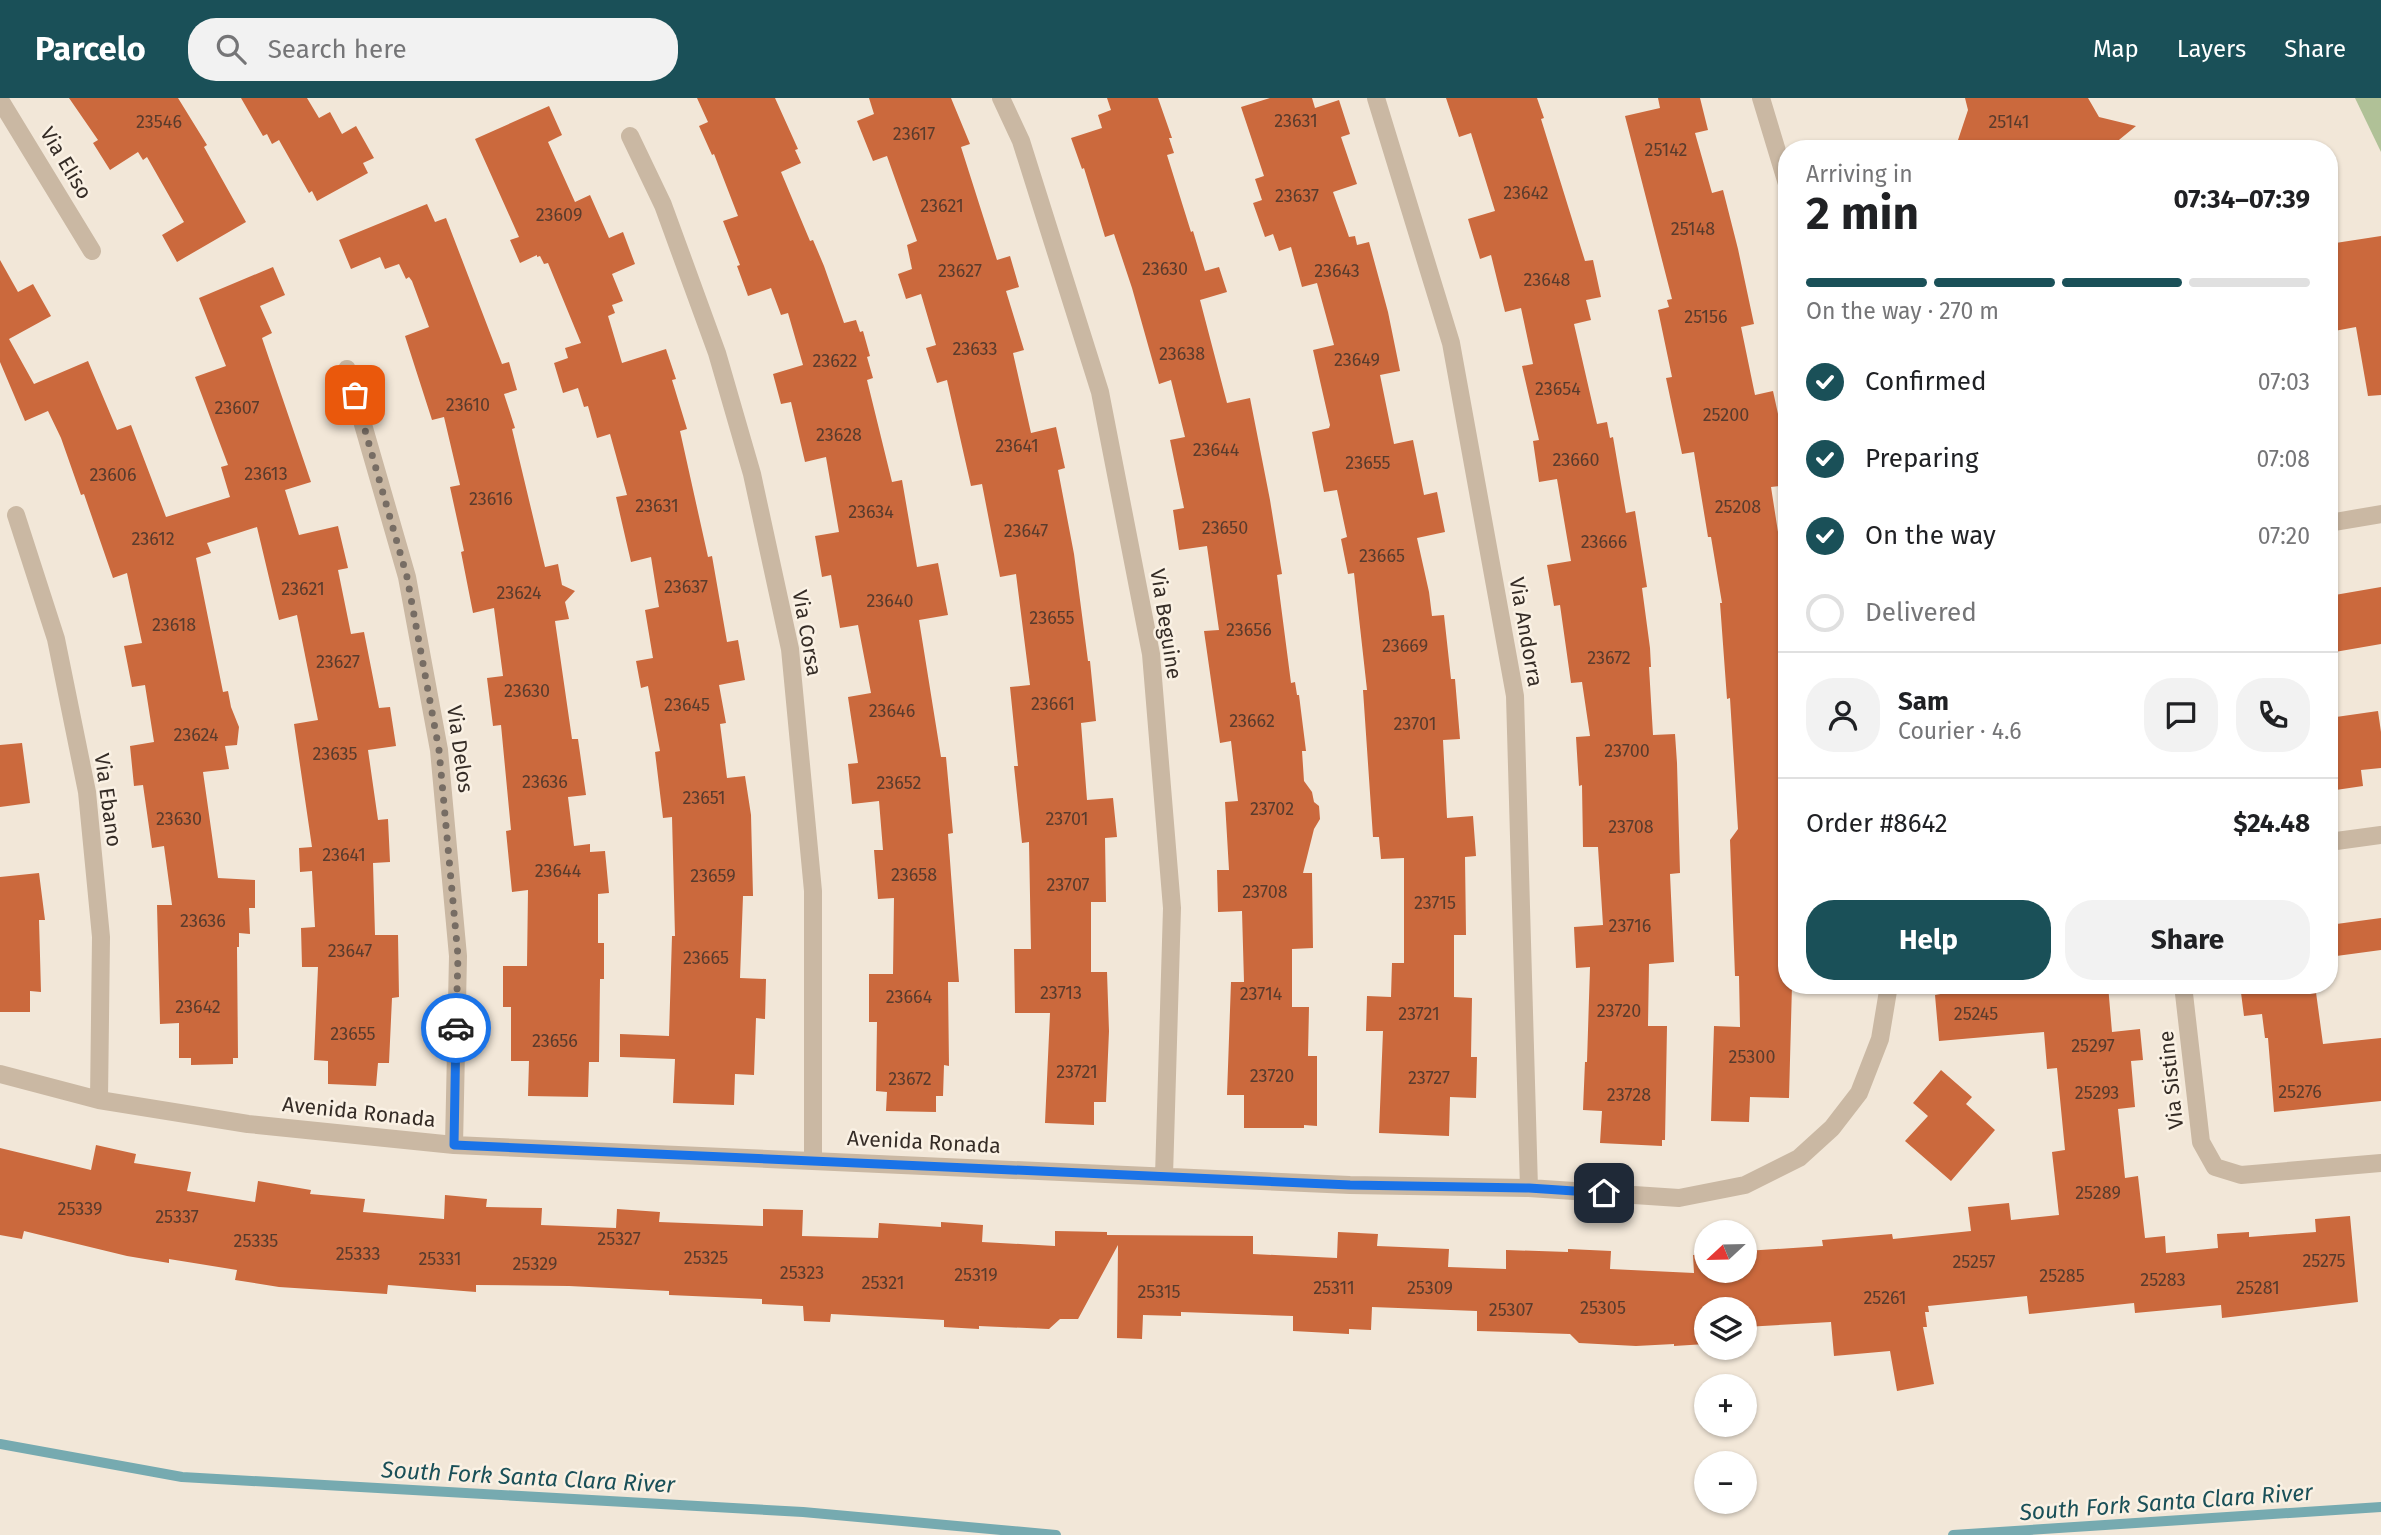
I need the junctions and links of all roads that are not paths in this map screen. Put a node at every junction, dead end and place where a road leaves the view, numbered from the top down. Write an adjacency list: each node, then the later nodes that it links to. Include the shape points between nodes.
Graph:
1 (1001, 98): 21 (street, Via Beguine, via 1021,141 1100,392 1151,654 1172,908)
2 (1376, 98): 22 (street, Via Andorra, via 1451,343 1516,696)
3 (1761, 98): 6 (street)
4 (0, 100): 7 (street, Via Eliso)
5 (630, 136): 19 (street, Via Corsa, via 663,205 717,353 752,474 790,649 813,891)
6 (1778, 154)
7 (92, 251)
8 (348, 369): 18 (street, Via Delos, via 407,577 439,750 458,956)
9 (2381, 514): 11 (street)
10 (16, 515): 17 (street, Via Ebano, via 56,639 87,792 101,937)
11 (2338, 521)
12 (2381, 835): 13 (street)
13 (2338, 841)
14 (1888, 994): 22 (street, Avenida Ronada, via 1880,1040 1859,1093 1832,1128 1799,1158 1745,1185 1679,1198)
15 (2184, 994): 20 (street, Via Sistine, via 2201,1142 2216,1167 2241,1175)
16 (0, 1074): 17 (street, Avenida Ronada)
17 (99, 1100): 18 (street, Avenida Ronada, via 248,1124)
18 (454, 1145): 19 (street, Avenida Ronada)
19 (813, 1160): 21 (street, Avenida Ronada)
20 (2381, 1163)
21 (1164, 1177): 22 (street, Avenida Ronada)
22 (1529, 1188)

